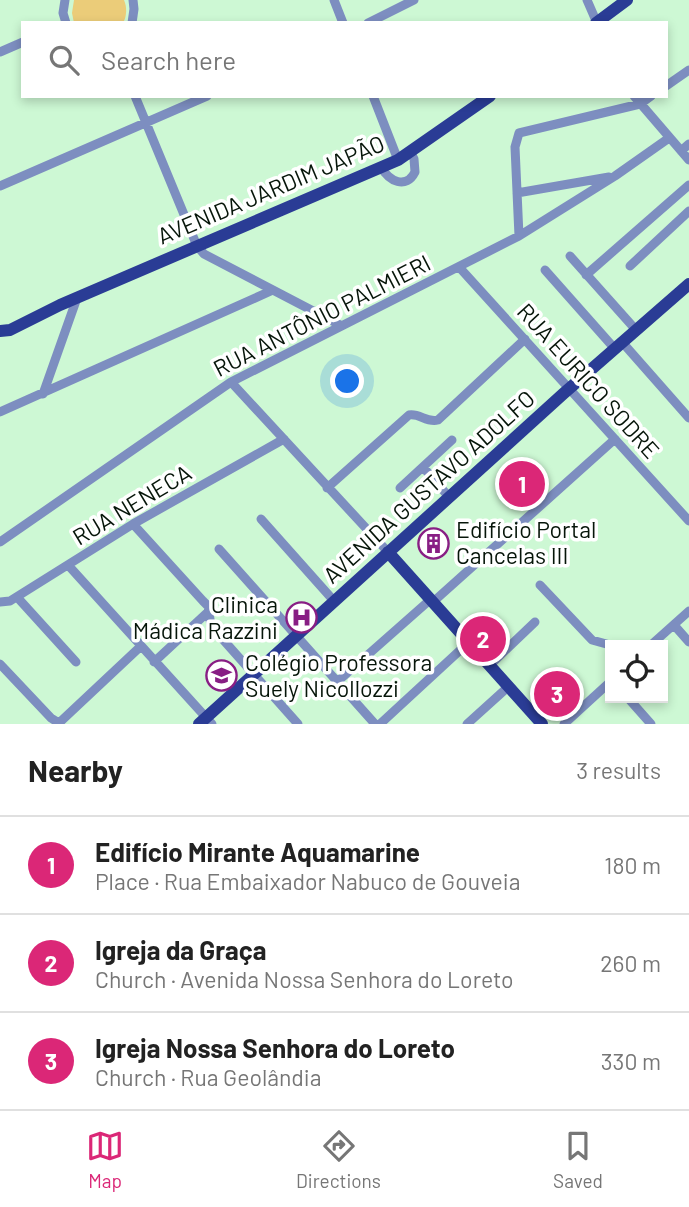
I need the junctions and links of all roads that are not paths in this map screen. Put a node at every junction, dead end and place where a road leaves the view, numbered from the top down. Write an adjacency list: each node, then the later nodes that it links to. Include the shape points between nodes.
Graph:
1 (65, 0): 7 (street)
2 (133, 0): 8 (street)
3 (334, 0): 9 (street)
4 (414, 0): 10 (street)
5 (587, 0): 11 (street)
6 (627, 0): 12 (main road)
7 (66, 21)
8 (132, 21)
9 (342, 21)
10 (372, 21)
11 (596, 21)
12 (600, 21)
13 (21, 43): 14 (street)
14 (0, 52)
15 (689, 70): 16 (street)
16 (668, 85)
17 (136, 98): 22 (street)
18 (202, 98): 22 (street)
19 (374, 98): 27 (street)
20 (486, 98): 25 (main road, AVENIDA JARDIM JAPÃO)
21 (637, 100): 23 (street); 33 (street, via 519,133 515,147)
22 (146, 122): 32 (street); 36 (street)
23 (669, 138): 26 (street); 30 (street, RUA ANTÔNIO PALMIERI)
24 (689, 144): 26 (street)
25 (410, 151): 27 (main road, AVENIDA JARDIM JAPÃO); 29 (street, via 415,172 407,181 390,178)
26 (681, 151): 28 (street)
27 (398, 160): 29 (main road, AVENIDA JARDIM JAPÃO)
28 (689, 160)
29 (382, 167): 36 (main road, AVENIDA JARDIM JAPÃO)
30 (615, 176): 33 (street); 35 (street, RUA ANTÔNIO PALMIERI)
31 (689, 185): 41 (street)
32 (0, 186)
33 (517, 192): 35 (street)
34 (689, 211): 38 (street)
35 (519, 236): 39 (street, RUA ANTÔNIO PALMIERI)
36 (197, 246): 43 (street); 44 (main road, AVENIDA JARDIM JAPÃO)
37 (570, 256): 41 (street)
38 (629, 266)
39 (459, 267): 45 (street, RUA ANTÔNIO PALMIERI); 48 (street, RUA EURICO SODRE)
40 (545, 270): 49 (street)
41 (586, 275): 47 (street)
42 (689, 284): 47 (main road, AVENIDA GUSTAVO ADOLFO)
43 (273, 290): 45 (street); 52 (street)
44 (77, 298): 46 (main road, AVENIDA JARDIM JAPÃO, via 10,330); 52 (street)
45 (340, 325): 50 (street, RUA ANTÔNIO PALMIERI)
46 (0, 330)
47 (636, 330): 49 (main road, AVENIDA GUSTAVO ADOLFO)
48 (525, 339): 51 (street, RUA EURICO SODRE); 59 (street, via 438,420 409,415)
49 (618, 346): 51 (main road, AVENIDA GUSTAVO ADOLFO); 54 (street)
50 (231, 382): 55 (street); 65 (street, RUA ANTÔNIO PALMIERI)
51 (570, 388): 56 (street, RUA EURICO SODRE); 61 (main road, AVENIDA GUSTAVO ADOLFO)
52 (43, 394): 53 (street)
53 (0, 412)
54 (689, 418)
55 (284, 439): 59 (street); 64 (street, RUA NENECA)
56 (615, 439): 63 (street, RUA EURICO SODRE); 71 (street)
57 (452, 440): 58 (street)
58 (423, 467): 60 (street); 61 (street)
59 (327, 488): 67 (street)
60 (400, 488)
61 (449, 497): 67 (main road, AVENIDA GUSTAVO ADOLFO)
62 (261, 519): 72 (street)
63 (689, 521)
64 (133, 524): 68 (street, RUA NENECA); 74 (street)
65 (0, 541)
66 (219, 549): 78 (street)
67 (388, 552): 71 (main road); 72 (main road, AVENIDA GUSTAVO ADOLFO)
68 (68, 565): 70 (street, RUA NENECA); 83 (street)
69 (540, 585): 82 (street, via 592,640)
70 (17, 597): 73 (street, RUA NENECA); 84 (street)
71 (432, 600): 80 (main road); 89 (street)
72 (334, 601): 78 (main road, AVENIDA GUSTAVO ADOLFO)
73 (0, 603)
74 (209, 611): 85 (street); 88 (street, via 211,626)
75 (689, 611): 77 (street)
76 (536, 622): 87 (street)
77 (674, 625): 79 (street); 81 (street)
78 (297, 634): 88 (main road, AVENIDA GUSTAVO ADOLFO); 89 (street)
79 (657, 640)
80 (469, 642): 87 (main road); 95 (street)
81 (689, 642)
82 (605, 644)
83 (140, 647): 85 (street); 86 (street, via 57,723)
84 (76, 662)
85 (154, 662): 93 (street)
86 (0, 664)
87 (490, 665): 90 (main road)
88 (254, 674): 93 (main road, AVENIDA GUSTAVO ADOLFO); 94 (street)
89 (337, 682): 95 (street)
90 (509, 686): 96 (street); 97 (main road)
91 (605, 687): 98 (street)
92 (632, 703): 99 (street)
93 (206, 722)
94 (298, 724)
95 (378, 724)
96 (467, 724)
97 (542, 724)
98 (564, 724)
99 (651, 724)

